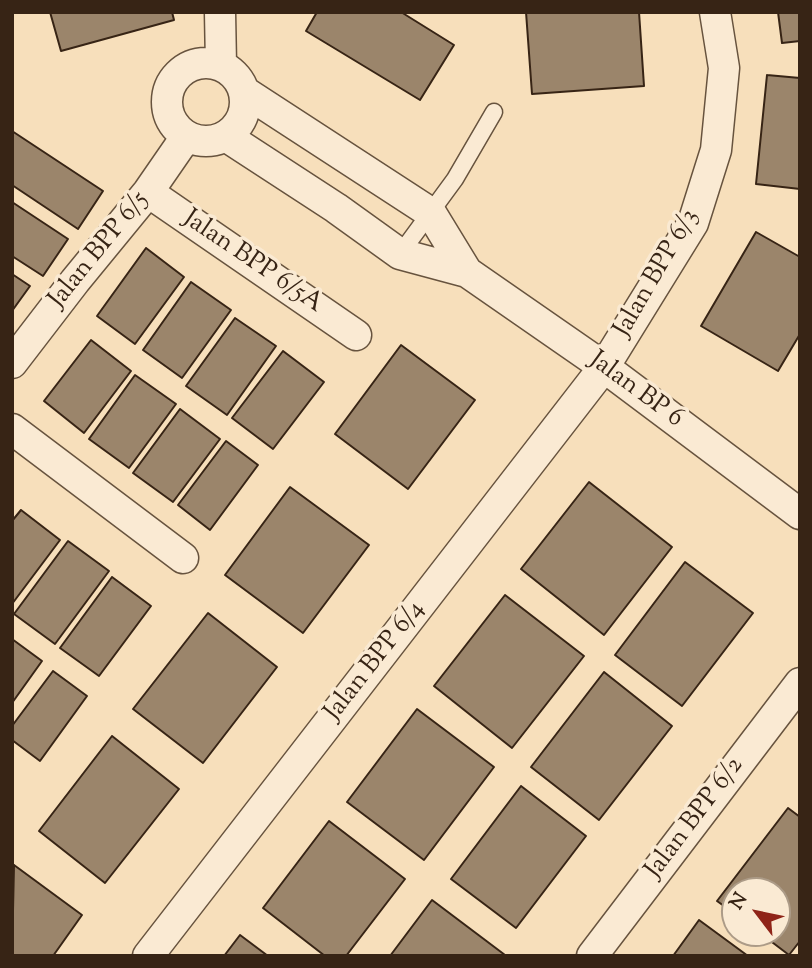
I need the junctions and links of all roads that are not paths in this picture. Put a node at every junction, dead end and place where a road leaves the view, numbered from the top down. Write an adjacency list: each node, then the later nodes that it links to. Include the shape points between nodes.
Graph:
1 (220, 12): 3 (street)
2 (715, 12): 16 (street, Jalan BPP 6/3, via 724,68 716,150 693,223)
3 (221, 65): 4 (street, via 232,72); 6 (street, via 192,65 170,85 168,114)
4 (245, 92): 7 (street, via 243,117); 8 (street)
5 (495, 112): 11 (lane)
6 (186, 137): 7 (street, via 213,142); 9 (street, Jalan BPP 6/5)
7 (227, 137): 10 (street)
8 (362, 167): 10 (street); 11 (street)
9 (148, 192): 14 (street, Jalan BPP 6/5A); 15 (street, Jalan BPP 6/5)
10 (332, 206): 12 (street)
11 (431, 213): 12 (lane); 13 (street)
12 (400, 254): 13 (street)
13 (467, 272): 16 (street, Jalan BP 6)
14 (356, 335)
15 (12, 363)
16 (604, 367): 18 (street, Jalan BP 6); 21 (street, Jalan BPP 6/4)
17 (12, 429): 19 (street)
18 (800, 514)
19 (183, 558)
20 (800, 683): 22 (street, Jalan BPP 6/2)
21 (148, 956)
22 (592, 956)

